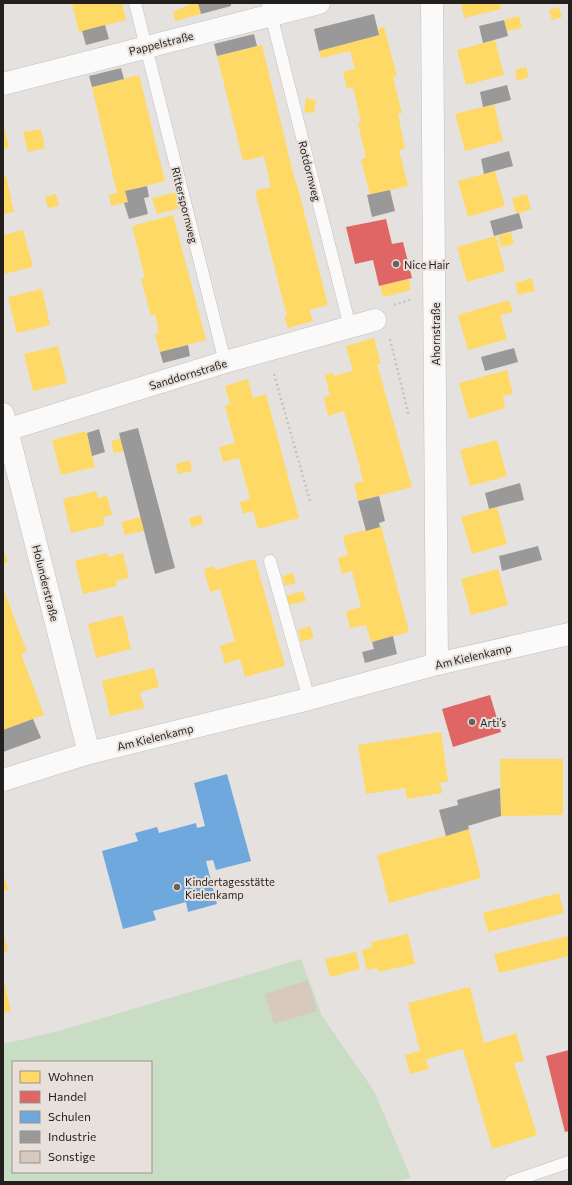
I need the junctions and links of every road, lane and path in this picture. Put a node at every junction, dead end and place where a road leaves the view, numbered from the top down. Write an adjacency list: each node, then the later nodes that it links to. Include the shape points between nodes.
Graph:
1 (135, 3): 5 (lane, Ritterspornweg)
2 (319, 3): 4 (street, Pappelstraße)
3 (432, 3): 7 (street, Ahornstraße)
4 (269, 9): 5 (street, Pappelstraße); 9 (lane, Rotdornweg)
5 (146, 47): 6 (street, Pappelstraße); 11 (lane, Ritterspornweg)
6 (3, 84)
7 (435, 293): 8 (path, via 383,308); 17 (street, Ahornstraße)
8 (380, 318): 9 (street, Sanddornstraße); 12 (path)
9 (350, 327): 10 (street, Sanddornstraße)
10 (268, 350): 11 (street, Sanddornstraße); 14 (path)
11 (225, 362): 13 (street, Sanddornstraße)
12 (410, 422)
13 (4, 425): 19 (street, Holunderstraße)
14 (310, 502)
15 (270, 562): 18 (lane)
16 (569, 634): 17 (street, Am Kielenkamp)
17 (437, 664): 18 (street, Am Kielenkamp)
18 (309, 699): 19 (street, Am Kielenkamp)
19 (89, 752): 20 (street, Am Kielenkamp)
20 (3, 780)
21 (569, 1162): 22 (lane)
22 (510, 1182)

